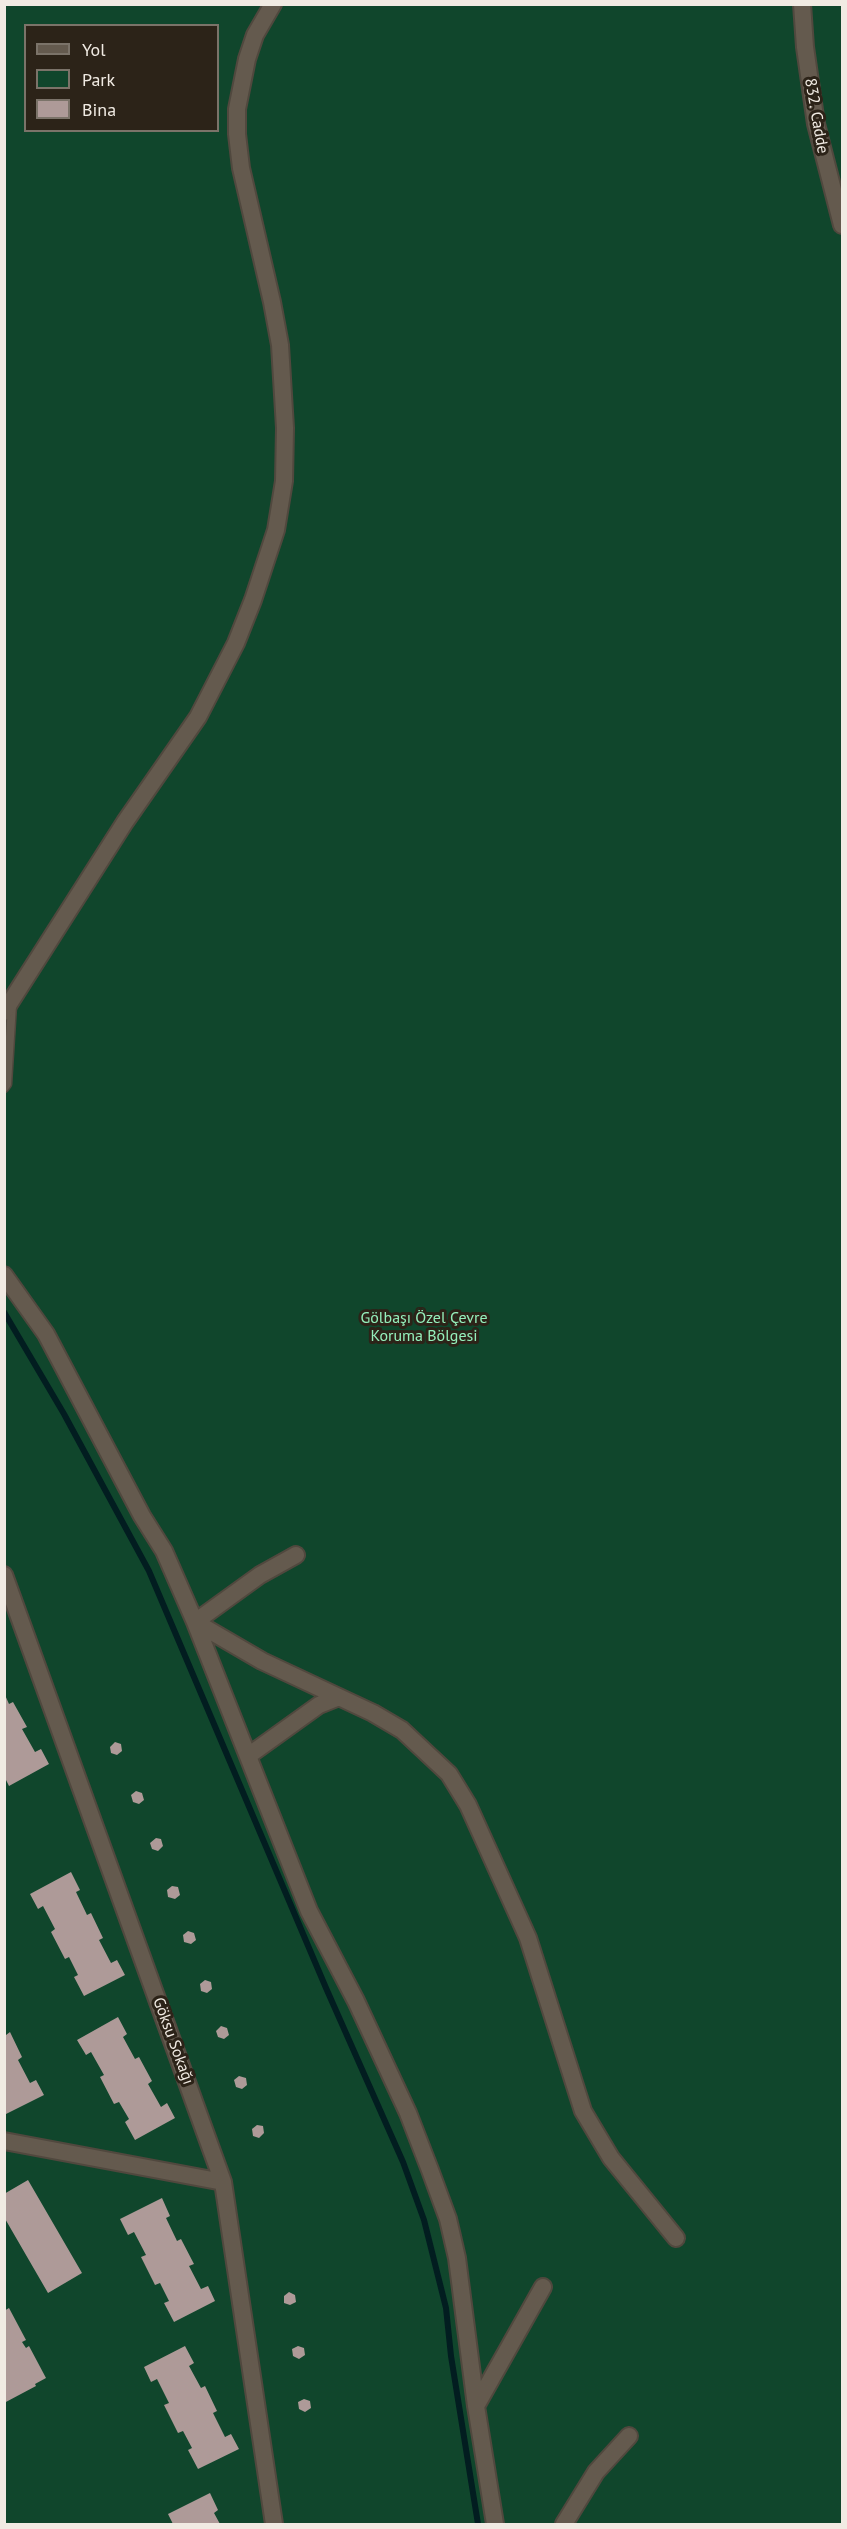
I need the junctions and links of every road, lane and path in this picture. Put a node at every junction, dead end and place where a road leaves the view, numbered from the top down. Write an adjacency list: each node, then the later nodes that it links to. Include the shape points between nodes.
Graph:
1 (273, 4): 4 (street, via 255,35 247,59 237,109 237,134 282,367 284,481 276,530 236,644 198,717 125,822)
2 (802, 4): 3 (street, 832. Cadde, via 816,124)
3 (843, 225)
4 (8, 1006): 5 (lane)
5 (4, 1088)
6 (4, 1275): 9 (street, via 46,1334 164,1551)
7 (296, 1555): 9 (street, via 260,1575)
8 (4, 1575): 13 (street, Göksu Sokağı)
9 (195, 1622): 10 (street, via 262,1661); 11 (street)
10 (339, 1697): 11 (street, via 319,1705); 14 (street, via 402,1730 450,1774 528,1938 583,2111 611,2158)
11 (248, 1756): 16 (street, via 309,1911 408,2114 448,2219 457,2258)
12 (4, 2140): 13 (street)
13 (223, 2182): 18 (street, Göksu Sokağı)
14 (676, 2238)
15 (543, 2287): 16 (street)
16 (476, 2406): 19 (street)
17 (629, 2436): 20 (street, via 596,2472)
18 (274, 2524)
19 (495, 2524)
20 (564, 2524)

